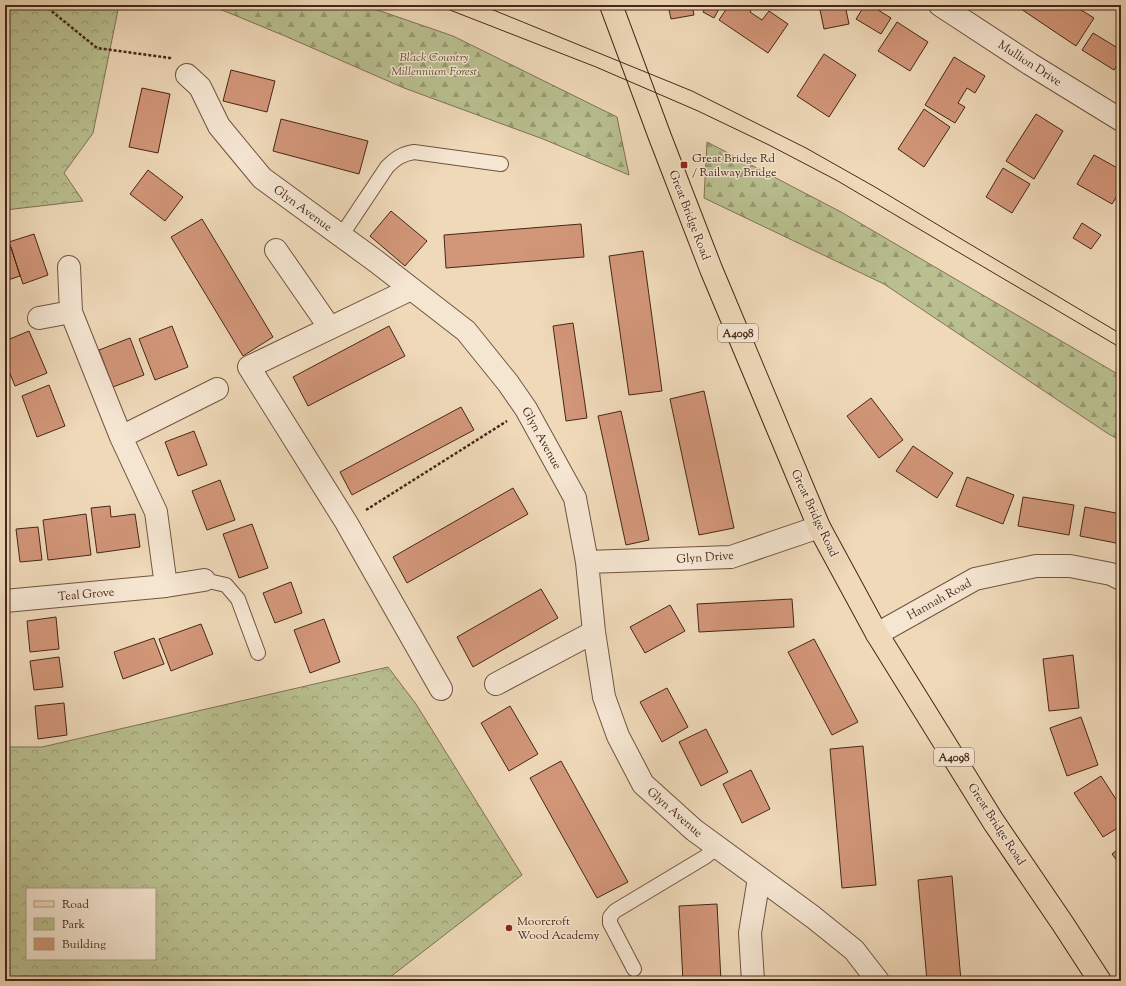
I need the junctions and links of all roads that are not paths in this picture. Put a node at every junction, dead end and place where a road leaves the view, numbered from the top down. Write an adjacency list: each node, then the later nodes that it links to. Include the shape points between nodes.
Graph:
1 (611, 5): 15 (main road, Great Bridge Road / A4098, via 711,269)
2 (940, 5): 4 (street, Mullion Drive)
3 (187, 75): 6 (street, Glyn Avenue, via 200,87 219,126 262,178)
4 (1121, 120)
5 (501, 164): 6 (lane, via 414,152 405,154 394,159 387,167)
6 (341, 236): 9 (street, Glyn Avenue)
7 (276, 250): 12 (street)
8 (69, 266): 10 (street)
9 (411, 289): 12 (street); 16 (street, Glyn Avenue, via 466,331 526,409 575,498)
10 (71, 312): 11 (street); 14 (street)
11 (38, 318)
12 (330, 328): 25 (street, via 250,367 346,522)
13 (216, 389): 14 (street)
14 (121, 437): 19 (street, via 156,512)
15 (819, 527): 16 (street, Glyn Drive, via 731,557); 22 (main road, Great Bridge Road / A4098)
16 (587, 562): 21 (street, Glyn Avenue)
17 (1121, 579): 22 (street, Hannah Road, via 1111,574 1070,566 1036,566 975,579)
18 (204, 580): 19 (street, Teal Grove); 23 (lane, via 226,586 238,599)
19 (166, 586): 20 (street, Teal Grove)
20 (5, 601)
21 (594, 632): 24 (street); 26 (street, Glyn Avenue, via 604,697 618,736 643,784 694,830)
22 (877, 634): 31 (main road, Great Bridge Road / A4098, via 993,821)
23 (258, 652)
24 (496, 684)
25 (441, 689)
26 (718, 847): 27 (street, Glyn Avenue); 28 (lane, via 615,911 610,917 610,923)
27 (759, 878): 29 (street, via 750,933); 30 (street, Glyn Avenue, via 854,950)
28 (634, 969)
29 (753, 981)
30 (878, 981)
31 (1100, 981)

